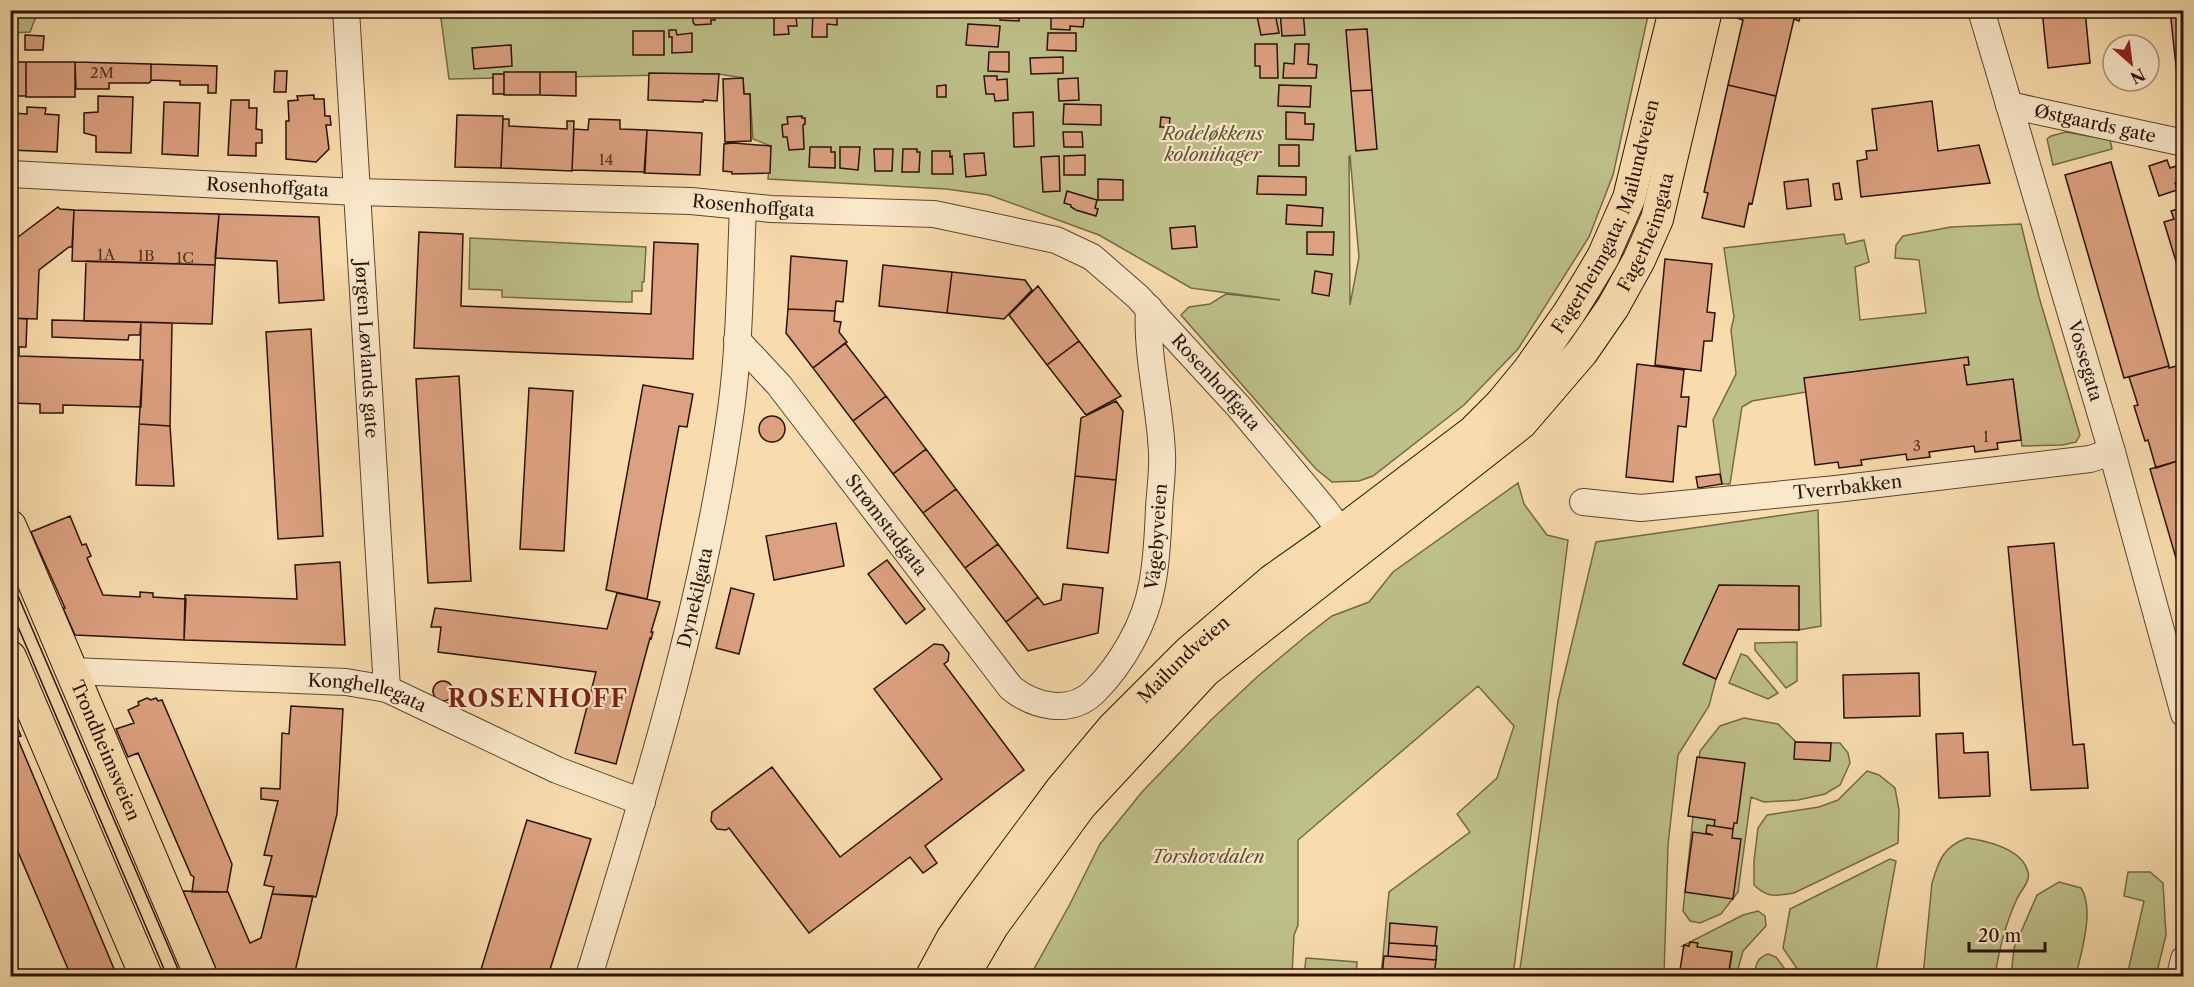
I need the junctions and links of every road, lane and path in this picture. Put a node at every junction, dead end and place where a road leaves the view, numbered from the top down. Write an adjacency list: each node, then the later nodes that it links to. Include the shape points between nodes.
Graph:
1 (346, 10): 8 (street, Jørgen Løvlands gate)
2 (1675, 10): 12 (main road, Fagerheimgata; Mailundveien, via 1629,198 1617,228)
3 (1706, 10): 12 (main road, Fagerheimgata, via 1657,219 1639,260 1582,352)
4 (1981, 10): 5 (street, Vossegata)
5 (2009, 105): 6 (street, Østgaards gate); 13 (street, Vossegata)
6 (2184, 143)
7 (10, 174): 8 (street, Rosenhoffgata)
8 (357, 192): 9 (street, Rosenhoffgata, via 691,201); 19 (street, Jørgen Løvlands gate)
9 (742, 207): 10 (street, Rosenhoffgata, via 934,214 1056,240 1092,257); 11 (street, Dynekilgata)
10 (1149, 308): 16 (street, Rosenhoffgata, via 1239,407); 20 (street, Vågebyveien, via 1147,333 1162,454 1152,587 1134,634 1106,680 1085,700 1062,706)
11 (737, 340): 20 (street, Strømstadgata, via 779,386 1011,688); 22 (street, Dynekilgata, via 731,409 704,567)
12 (1511, 413): 16 (main road, Mailundveien)
13 (2112, 452): 14 (street, Tverrbakken, via 2090,459 1813,492 1641,508); 21 (street, Vossegata)
14 (1582, 502)
15 (10, 526): 18 (main road, Trondheimsveien)
16 (1349, 542): 27 (main road, Mailundveien, via 1273,580 1188,653 1113,729 1061,790 972,910); 28 (main road, Mailundveien, via 1205,671 1088,797 993,925)
17 (11, 662): 24 (main road)
18 (72, 671): 19 (street, Konghellegata, via 346,682); 25 (main road, Trondheimsveien)
19 (387, 689): 22 (street, Konghellegata, via 557,770)
20 (1041, 705)
21 (2184, 714)
22 (642, 802): 26 (street, Dynekilgata)
23 (2184, 958): 29 (street)
24 (146, 976)
25 (201, 976)
26 (589, 976)
27 (932, 976)
28 (963, 976)
29 (2180, 976)

